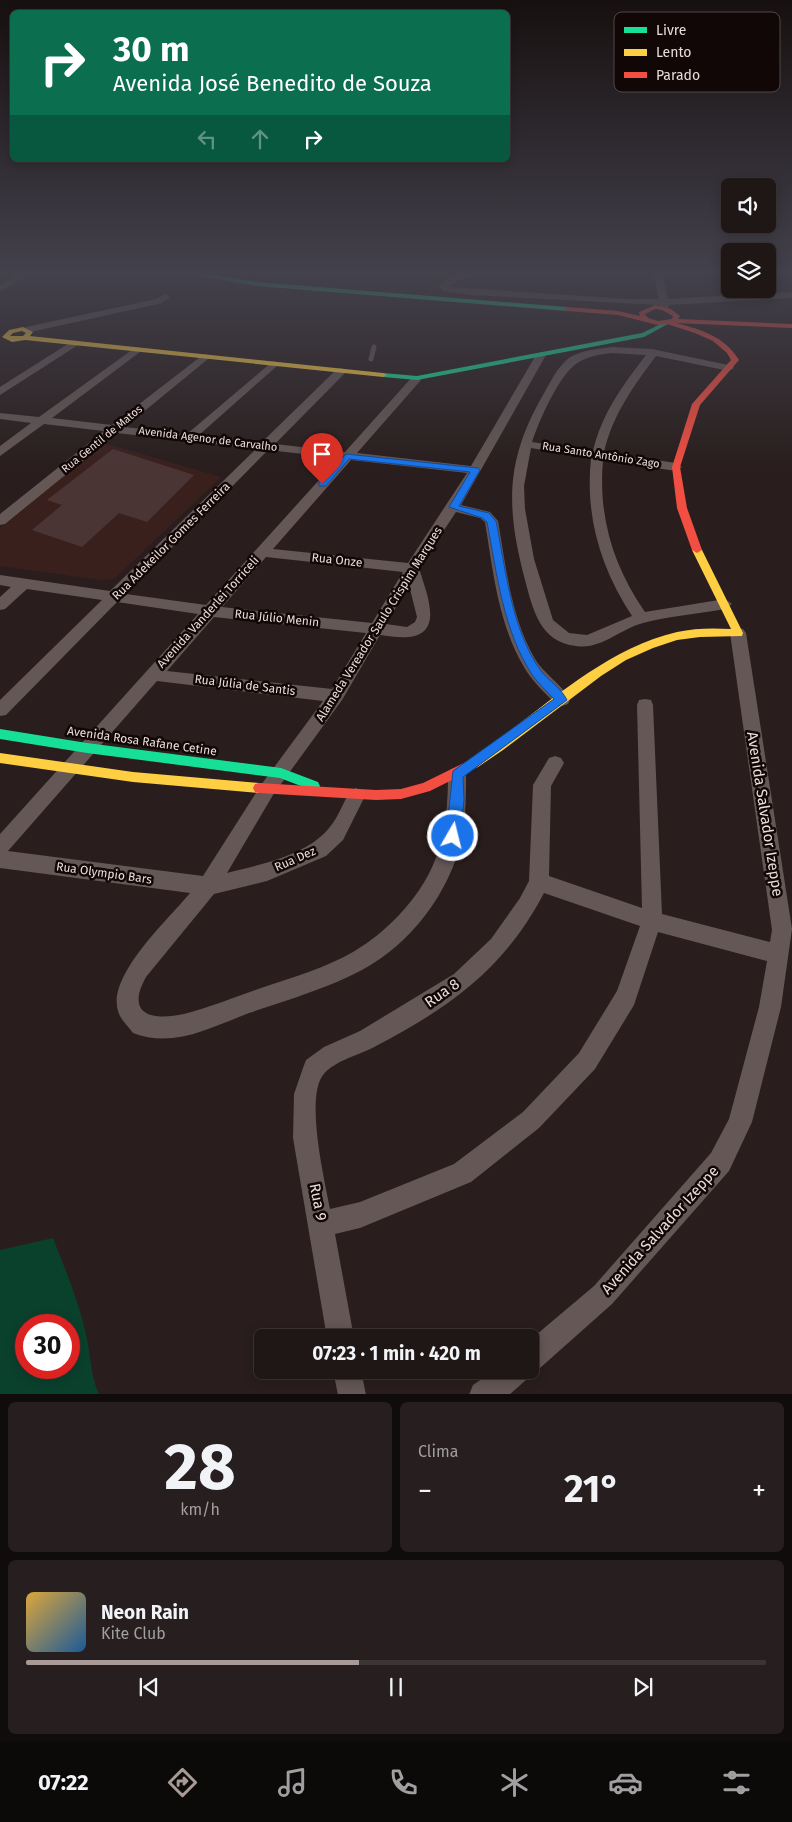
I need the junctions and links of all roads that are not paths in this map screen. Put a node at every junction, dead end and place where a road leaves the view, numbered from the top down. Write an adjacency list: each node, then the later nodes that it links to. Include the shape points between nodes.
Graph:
1 (51, 338): 6 (street)
2 (75, 338): 16 (street)
3 (606, 338): 16 (street)
4 (628, 338): 10 (street)
5 (712, 338): 14 (street, via 730,349 735,360)
6 (74, 343): 8 (street); 17 (street)
7 (374, 347): 12 (lane)
8 (136, 350): 11 (street); 19 (street)
9 (653, 353): 14 (street); 22 (street, via 619,350 585,355 572,361 540,408); 25 (street, via 618,399)
10 (542, 355): 16 (street); 28 (street, Alameda Vereador Saulo Crispim Marques)
11 (204, 357): 13 (street); 20 (street, Rua Gentil de Matos)
12 (371, 359)
13 (273, 364): 15 (street); 21 (street)
14 (729, 368): 27 (street, via 696,404)
15 (341, 371): 16 (street); 23 (street, Rua Adekeilor Gomes Ferreira)
16 (419, 374): 26 (street, Avenida Vanderlei Torriceli)
17 (0, 392)
18 (0, 416): 19 (street, Avenida Agenor de Carvalho)
19 (42, 421): 20 (street, Avenida Agenor de Carvalho); 24 (street)
20 (116, 428): 21 (street, Avenida Agenor de Carvalho); 30 (street, Rua Gentil de Matos)
21 (191, 436): 23 (street, Avenida Agenor de Carvalho)
22 (525, 444): 25 (street, Rua Santo Antônio Zago); 39 (street, via 520,462 518,520 527,562 549,627 565,638 581,642 597,640)
23 (267, 445): 26 (street, Avenida Agenor de Carvalho); 35 (street, Rua Adekeilor Gomes Ferreira)
24 (0, 452)
25 (598, 454): 27 (street, Rua Santo Antônio Zago); 39 (street, via 595,495 605,548 618,581)
26 (346, 456): 28 (street, Avenida Agenor de Carvalho); 31 (street, Avenida Vanderlei Torriceli)
27 (676, 467): 36 (street, via 682,508 694,543)
28 (475, 470): 29 (street, Alameda Vereador Saulo Crispim Marques)
29 (453, 507): 32 (street, Alameda Vereador Saulo Crispim Marques); 44 (street, via 485,516 491,521 509,609 521,644 538,674)
30 (0, 521)
31 (262, 552): 32 (street, Rua Onze); 38 (street, Avenida Vanderlei Torriceli)
32 (412, 568): 40 (street, Alameda Vereador Saulo Crispim Marques); 40 (street, Rua Júlio Menin, via 423,622 419,628 407,632)
33 (0, 580): 34 (street, Rua Júlio Menin)
34 (24, 584): 35 (street, Rua Júlio Menin); 37 (street)
35 (115, 597): 38 (street, Rua Júlio Menin); 46 (street, Rua Adekeilor Gomes Ferreira)
36 (725, 604): 39 (street); 41 (street)
37 (0, 605)
38 (210, 611): 40 (street, Rua Júlio Menin); 42 (street, Avenida Vanderlei Torriceli)
39 (640, 618)
40 (377, 629): 43 (street, Alameda Vereador Saulo Crispim Marques)
41 (738, 633): 44 (street, via 704,632 656,643 612,666); 62 (street, Avenida Salvador Izeppe, via 782,930)
42 (153, 675): 43 (street, Rua Júlia de Santis); 48 (street, Avenida Vanderlei Torriceli)
43 (336, 696): 52 (street, Alameda Vereador Saulo Crispim Marques)
44 (562, 700): 53 (street)
45 (645, 705): 61 (street)
46 (0, 710)
47 (0, 734): 48 (street, Avenida Rosa Rafane Cetine)
48 (87, 748): 51 (street, Avenida Vanderlei Torriceli); 52 (street, Avenida Rosa Rafane Cetine)
49 (0, 758): 51 (street)
50 (555, 764): 59 (street, Rua 8, via 542,785)
51 (68, 770): 54 (street); 57 (street, Avenida Vanderlei Torriceli)
52 (281, 773): 54 (street, Alameda Vereador Saulo Crispim Marques); 55 (street, Avenida Rosa Rafane Cetine)
53 (457, 774): 56 (street, via 405,793); 60 (street, Alameda Vereador Saulo Crispim Marques, via 456,825 451,848 433,890 385,943 354,963 189,1023 163,1029 141,1025 128,1009 128,989 138,970)
54 (267, 790): 55 (street); 60 (street, Alameda Vereador Saulo Crispim Marques)
55 (325, 791): 56 (street)
56 (356, 796): 60 (street, Rua Dez, via 336,834 319,850 268,872)
57 (0, 847)
58 (0, 859): 60 (street, Rua Olympio Bars)
59 (539, 882): 61 (street); 63 (street, Rua 8, via 498,946 460,981 368,1039 332,1054)
60 (208, 886)
61 (652, 920): 62 (street); 64 (street, via 626,997 587,1061 531,1120 462,1173 360,1215)
62 (779, 954): 66 (street, Avenida Salvador Izeppe, via 770,1007 740,1122 720,1162 603,1294)
63 (314, 1068): 64 (street, Rua 9, via 305,1094 305,1138)
64 (322, 1224): 65 (street, Rua 9)
65 (340, 1329)
66 (539, 1350)
67 (349, 1379): 69 (street)
68 (506, 1379): 70 (street)
69 (352, 1394)
70 (483, 1394)

